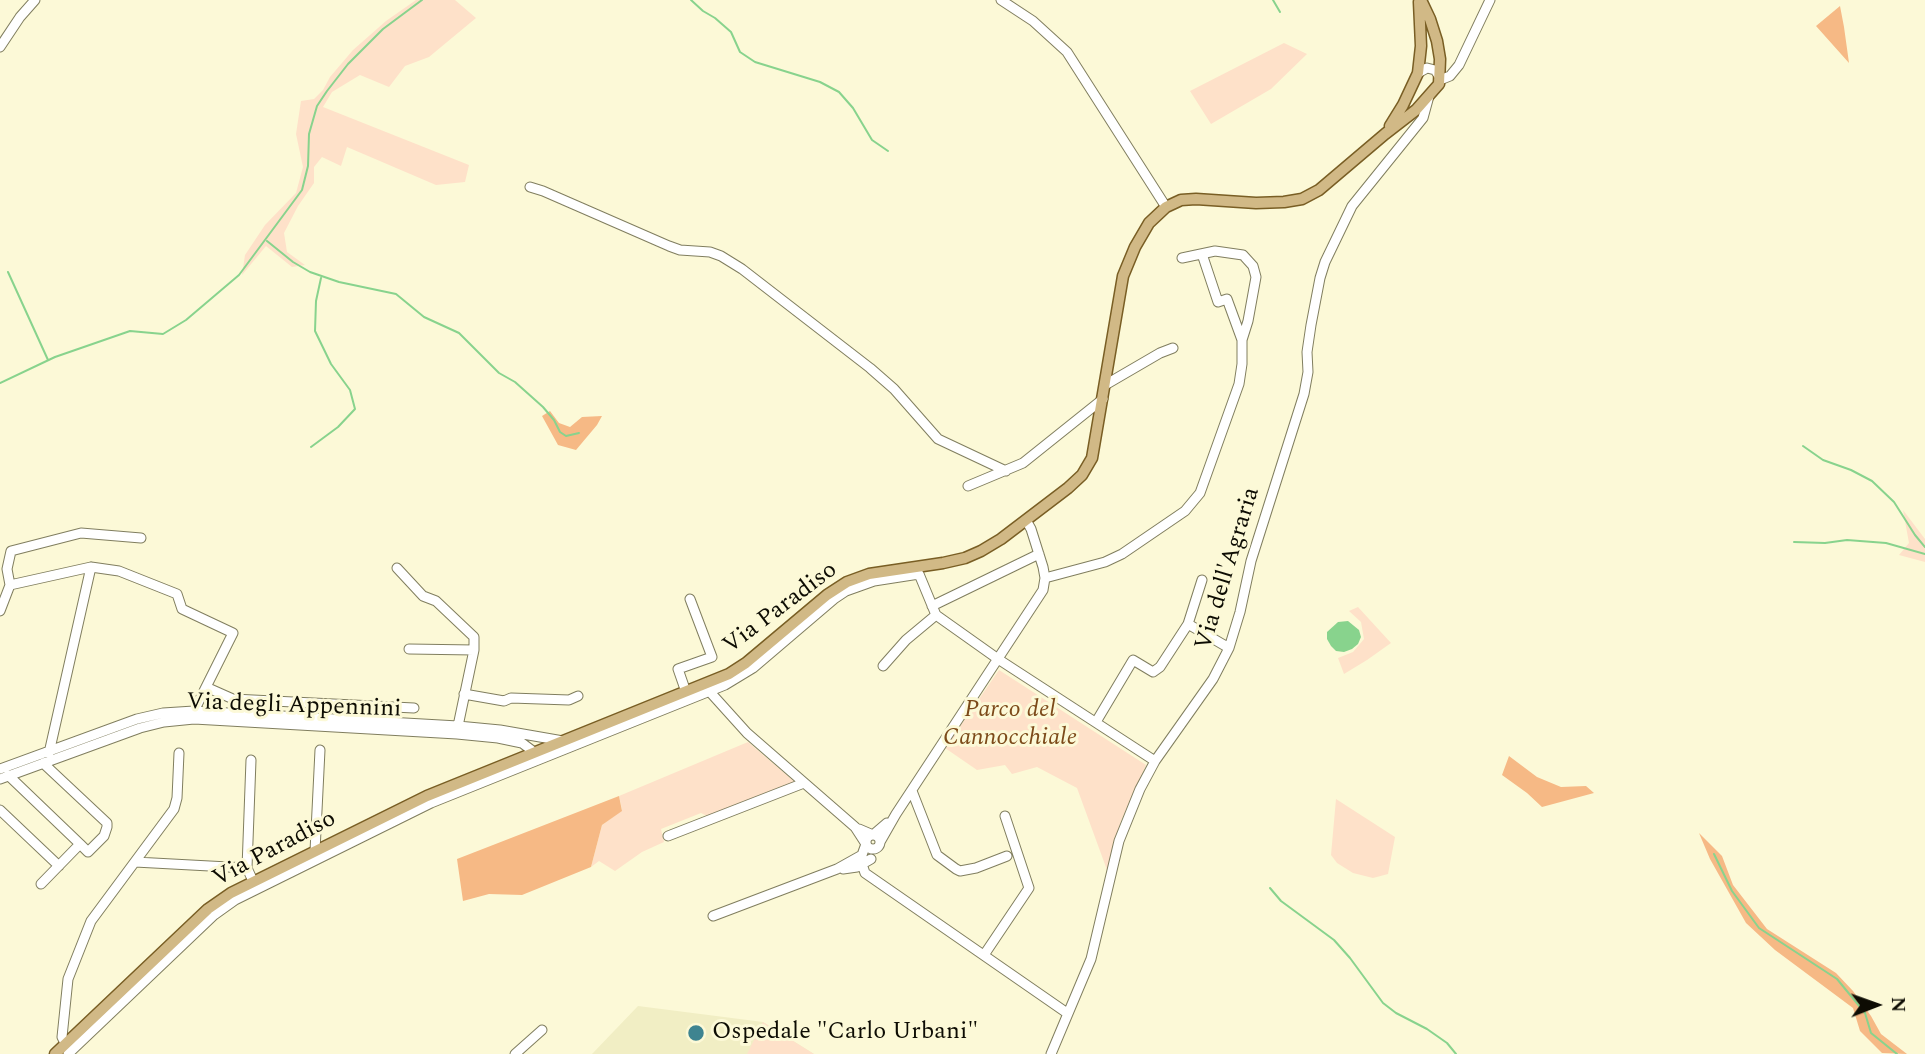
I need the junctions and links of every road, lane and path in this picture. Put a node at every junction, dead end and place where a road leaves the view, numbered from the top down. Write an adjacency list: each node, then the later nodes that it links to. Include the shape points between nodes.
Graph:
1 (35, 0): 5 (street)
2 (1001, 0): 11 (street, via 1067,52)
3 (1420, 0): 6 (main road); 7 (main road, via 1437,41)
4 (1490, 0): 7 (street, via 1459,65 1450,76)
5 (0, 47)
6 (1417, 76): 7 (street, via 1427,68); 8 (street, via 1417,85); 9 (main road)
7 (1440, 78): 8 (main road)
8 (1432, 93): 9 (main road); 32 (street, Via dell'Agraria, via 1423,118 1352,206 1322,270 1304,394 1251,561)
9 (1385, 134): 11 (main road, via 1302,199 1256,203 1196,199)
10 (530, 187): 18 (street, via 680,250 721,256 894,388 938,439)
11 (1166, 206): 16 (main road, Via Paradiso, via 1149,223 1123,275)
12 (1202, 254): 13 (street); 14 (street, via 1218,302 1227,299); 14 (street, via 1243,255 1253,266 1254,291)
13 (1182, 258)
14 (1242, 340): 25 (street, via 1239,384 1200,493 1185,511 1122,554)
15 (1173, 348): 16 (street)
16 (1105, 385): 17 (main road, Via Paradiso)
17 (1103, 399): 18 (street, via 1040,451); 20 (main road, Via Paradiso, via 1087,468 1069,488)
18 (1006, 471): 19 (street)
19 (968, 486)
20 (1026, 520): 22 (street); 38 (main road, Via Paradiso, via 965,558 847,582 746,663)
21 (141, 538): 27 (street, via 81,533 11,551)
22 (1040, 554): 25 (street); 30 (street)
23 (91, 568): 27 (street); 37 (street, via 119,571 177,594 182,609 233,633); 52 (street)
24 (397, 568): 34 (street, via 423,596 436,601 474,636)
25 (1045, 578): 35 (street, via 1035,605)
26 (1202, 580): 31 (street)
27 (10, 585): 29 (street)
28 (690, 599): 38 (street, via 712,657 678,670)
29 (0, 611)
30 (934, 611): 35 (street); 36 (street); 39 (street, via 919,574 874,581 834,598 739,678)
31 (1188, 624): 32 (street); 44 (street, via 1153,672 1133,660)
32 (1229, 648): 55 (street, Via dell'Agraria, via 1213,679)
33 (410, 649): 34 (street)
34 (474, 650): 40 (street)
35 (998, 659): 44 (street); 58 (street)
36 (883, 666)
37 (206, 687): 42 (street, via 233,699); 43 (street)
38 (686, 692): 48 (main road, Via Paradiso)
39 (710, 692): 57 (street, via 747,733); 59 (street)
40 (464, 694): 41 (street, via 504,701); 45 (street)
41 (578, 696)
42 (414, 708)
43 (194, 715): 45 (street, Via degli Appennini); 47 (street, Via degli Appennini); 52 (street, Via degli Appennini, via 163,713 137,719)
44 (1096, 722): 55 (street)
45 (458, 726): 46 (street, Via degli Appennini)
46 (528, 736): 48 (street, Via degli Appennini); 50 (street, via 534,741)
47 (512, 741): 50 (street, Via degli Appennini); 54 (street)
48 (563, 741): 50 (main road, Via Paradiso)
49 (320, 750): 65 (street)
50 (534, 752): 54 (main road, Via Paradiso)
51 (179, 753): 67 (street, via 174,809)
52 (47, 758): 56 (street, Via degli Appennini); 64 (street, via 107,823 104,836 88,852)
53 (251, 760): 70 (street)
54 (515, 760): 59 (main road, Via Paradiso)
55 (1155, 761): 77 (street, Via dell'Agraria, via 1119,841 1094,948)
56 (3, 774): 64 (street)
57 (804, 783): 62 (street); 63 (street)
58 (912, 791): 63 (street); 66 (street, via 937,855 960,871)
59 (429, 799): 65 (main road, Via Paradiso); 79 (street, via 234,900)
60 (0, 810): 69 (street)
61 (1005, 816): 76 (street, via 1029,888)
62 (668, 836)
63 (874, 843): 68 (street)
64 (80, 844): 69 (street)
65 (315, 851): 72 (main road, Via Paradiso)
66 (1007, 856)
67 (135, 862): 70 (street); 79 (street, via 91,921 68,979 62,1037)
68 (865, 863): 71 (street); 71 (street); 73 (street); 73 (street)
69 (59, 866): 74 (street)
70 (247, 868): 72 (street)
71 (837, 869): 75 (street)
72 (253, 881): 79 (main road, Via Paradiso, via 208,909)
73 (876, 881): 76 (street)
74 (41, 884)
75 (713, 916)
76 (984, 955): 77 (street)
77 (1067, 1013): 82 (street, Via dell'Agraria)
78 (542, 1030): 81 (street)
79 (68, 1050): 80 (main road, Via Paradiso)
80 (55, 1054)
81 (515, 1054)
82 (1051, 1054)

